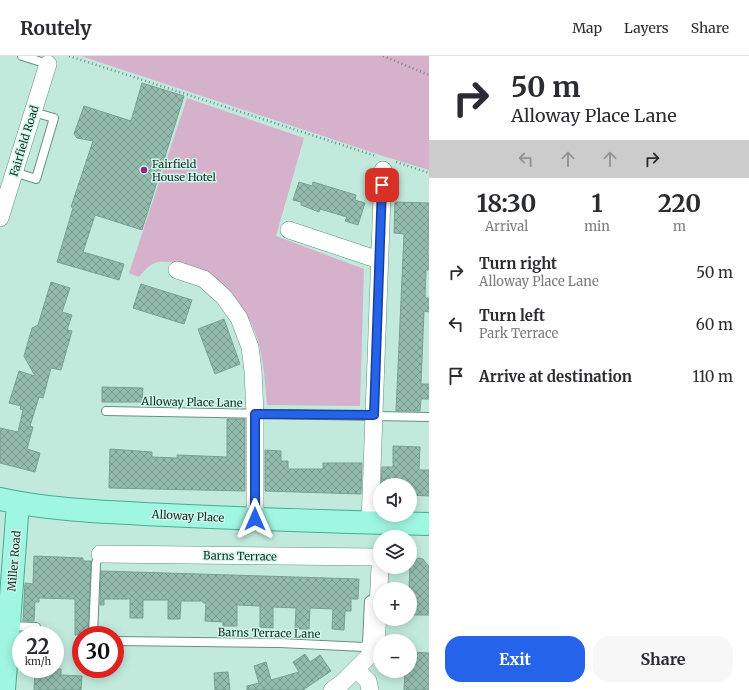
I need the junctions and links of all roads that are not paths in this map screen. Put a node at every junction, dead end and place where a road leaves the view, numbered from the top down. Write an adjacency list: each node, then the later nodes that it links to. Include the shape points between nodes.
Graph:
1 (22, 56): 2 (lane)
2 (48, 64): 3 (street, Fairfield Road)
3 (33, 112): 5 (street, Fairfield Road); 5 (lane, via 54,118 36,179)
4 (384, 163): 8 (street)
5 (14, 172): 6 (street, Fairfield Road)
6 (0, 218)
7 (288, 230): 8 (street)
8 (379, 260): 12 (street)
9 (177, 270): 11 (street, via 204,279 224,297 239,318 250,347)
10 (106, 411): 11 (lane, Alloway Place Lane)
11 (255, 414): 12 (lane, Alloway Place Lane); 15 (street)
12 (374, 415): 13 (lane, Alloway Place Lane); 17 (street)
13 (429, 417)
14 (9, 501): 15 (main road, Alloway Place, via 69,509); 21 (main road, Miller Road)
15 (255, 519): 17 (main road, Alloway Place)
16 (429, 524): 17 (main road, Alloway Place)
17 (378, 528)
18 (100, 554): 19 (street, Barns Terrace); 23 (lane, via 96,563)
19 (373, 557)
20 (373, 598): 25 (lane, Barns Terrace Lane, via 368,601 367,643 364,647)
21 (8, 626): 22 (lane); 27 (main road, Miller Road)
22 (12, 626)
23 (93, 626)
24 (377, 626): 26 (street, via 376,649)
25 (124, 641)
26 (356, 669): 28 (street); 29 (street, via 368,681)
27 (4, 690)
28 (332, 690)
29 (370, 690)

